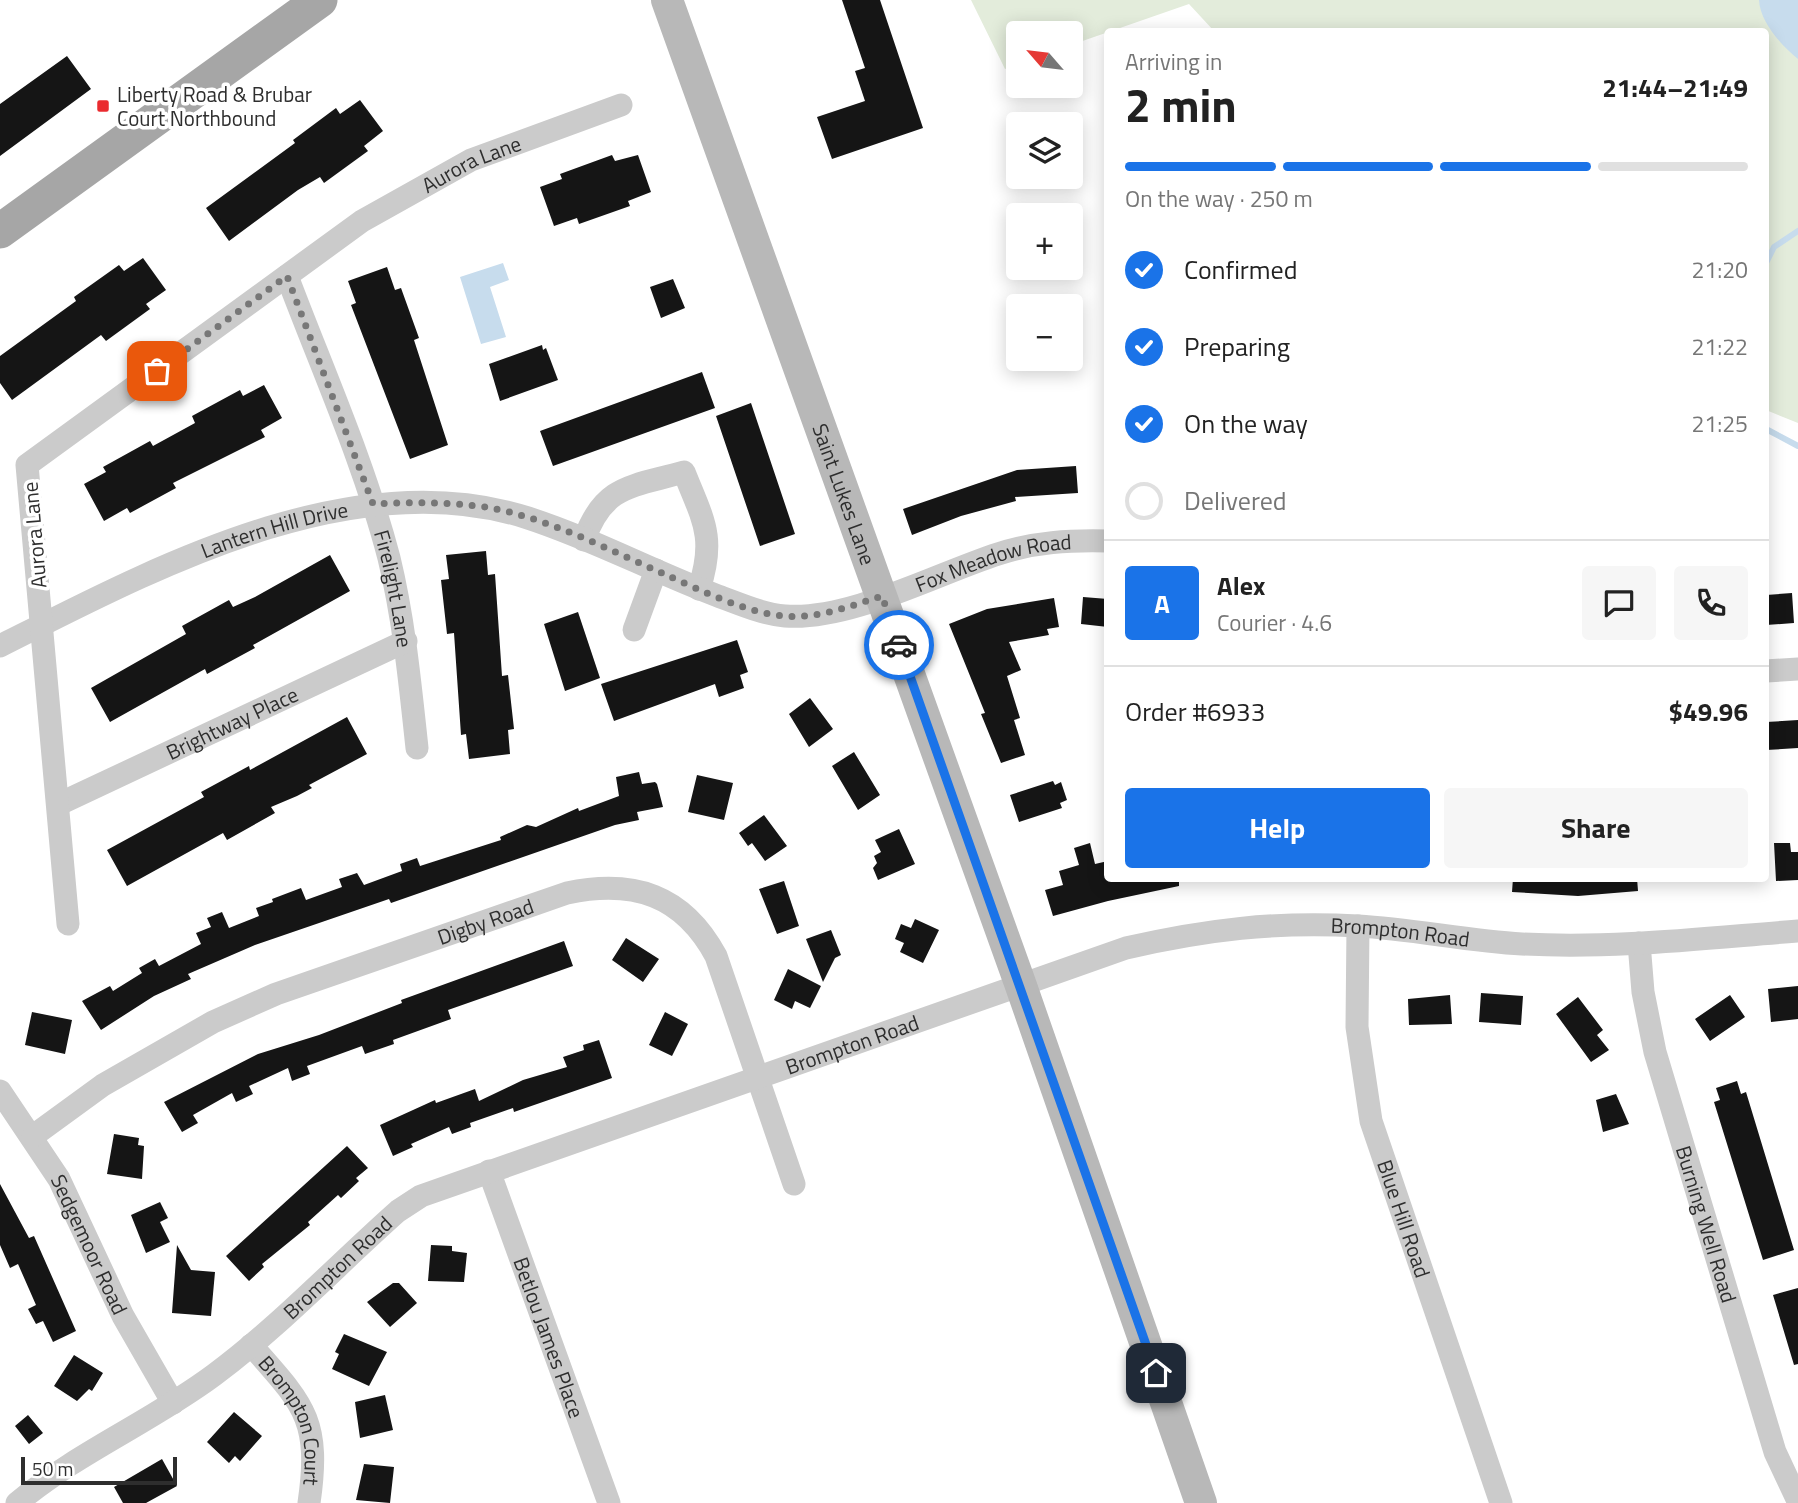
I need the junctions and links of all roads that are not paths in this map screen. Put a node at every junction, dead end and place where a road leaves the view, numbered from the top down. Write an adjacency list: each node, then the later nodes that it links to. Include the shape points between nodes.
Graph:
1 (320, 0): 4 (main road)
2 (667, 0): 11 (street, Saint Lukes Lane)
3 (621, 105): 5 (street, Aurora Lane, via 481,156 419,186)
4 (0, 230)
5 (287, 276): 6 (street, Firelight Lane); 12 (street, Aurora Lane, via 27,466)
6 (373, 504): 7 (street, Lantern Hill Drive, via 419,501 487,508); 12 (street, Lantern Hill Drive, via 280,525 217,547); 14 (street, Firelight Lane)
7 (584, 540): 9 (street, Lantern Hill Drive); 10 (street, via 604,501 619,491 684,472 707,529 709,545)
8 (1104, 541): 11 (street, Fox Meadow Road, via 1043,543 1000,553)
9 (656, 570): 10 (street, Lantern Hill Drive); 13 (street)
10 (699, 589): 11 (street, Lantern Hill Drive, via 784,616 832,612)
11 (882, 596): 24 (street, Saint Lukes Lane)
12 (42, 625): 15 (street, Lantern Hill Drive); 19 (street, Aurora Lane)
13 (634, 630)
14 (406, 641): 18 (street, Firelight Lane); 19 (street, Brightway Place)
15 (0, 646)
16 (1798, 669): 17 (street)
17 (1769, 671)
18 (417, 748)
19 (59, 804): 20 (street, Aurora Lane)
20 (68, 924)
21 (1358, 926): 23 (street, Brompton Road, via 1519,944); 24 (street, Brompton Road, via 1240,926 1187,934 1126,948); 37 (street, Blue Hill Road, via 1357,1027 1371,1121)
22 (1798, 931): 23 (street, Brompton Road)
23 (1639, 943): 32 (street, Burning Well Road, via 1655,1052 1775,1452)
24 (1020, 983): 25 (street, Brompton Road); 36 (street, Saint Lukes Lane)
25 (758, 1078): 27 (street, Digby Road, via 716,956 702,930 681,911 650,895 617,886 594,887 298,986 225,1017 103,1085); 28 (street, Brompton Road); 29 (street, Digby Road)
26 (0, 1091): 27 (street, Sedgemoor Road)
27 (33, 1136): 31 (street, Sedgemoor Road, via 59,1179 123,1316)
28 (489, 1171): 30 (street, Brompton Road, via 445,1186 398,1210); 35 (street, Betlou James Place)
29 (794, 1184)
30 (251, 1345): 31 (street, Brompton Road); 34 (street, Brompton Court, via 296,1396 306,1418 315,1455)
31 (173, 1403): 33 (street, Brompton Road, via 84,1454)
32 (1798, 1501)
33 (17, 1503)
34 (309, 1503)
35 (609, 1503)
36 (1201, 1503)
37 (1501, 1503)

